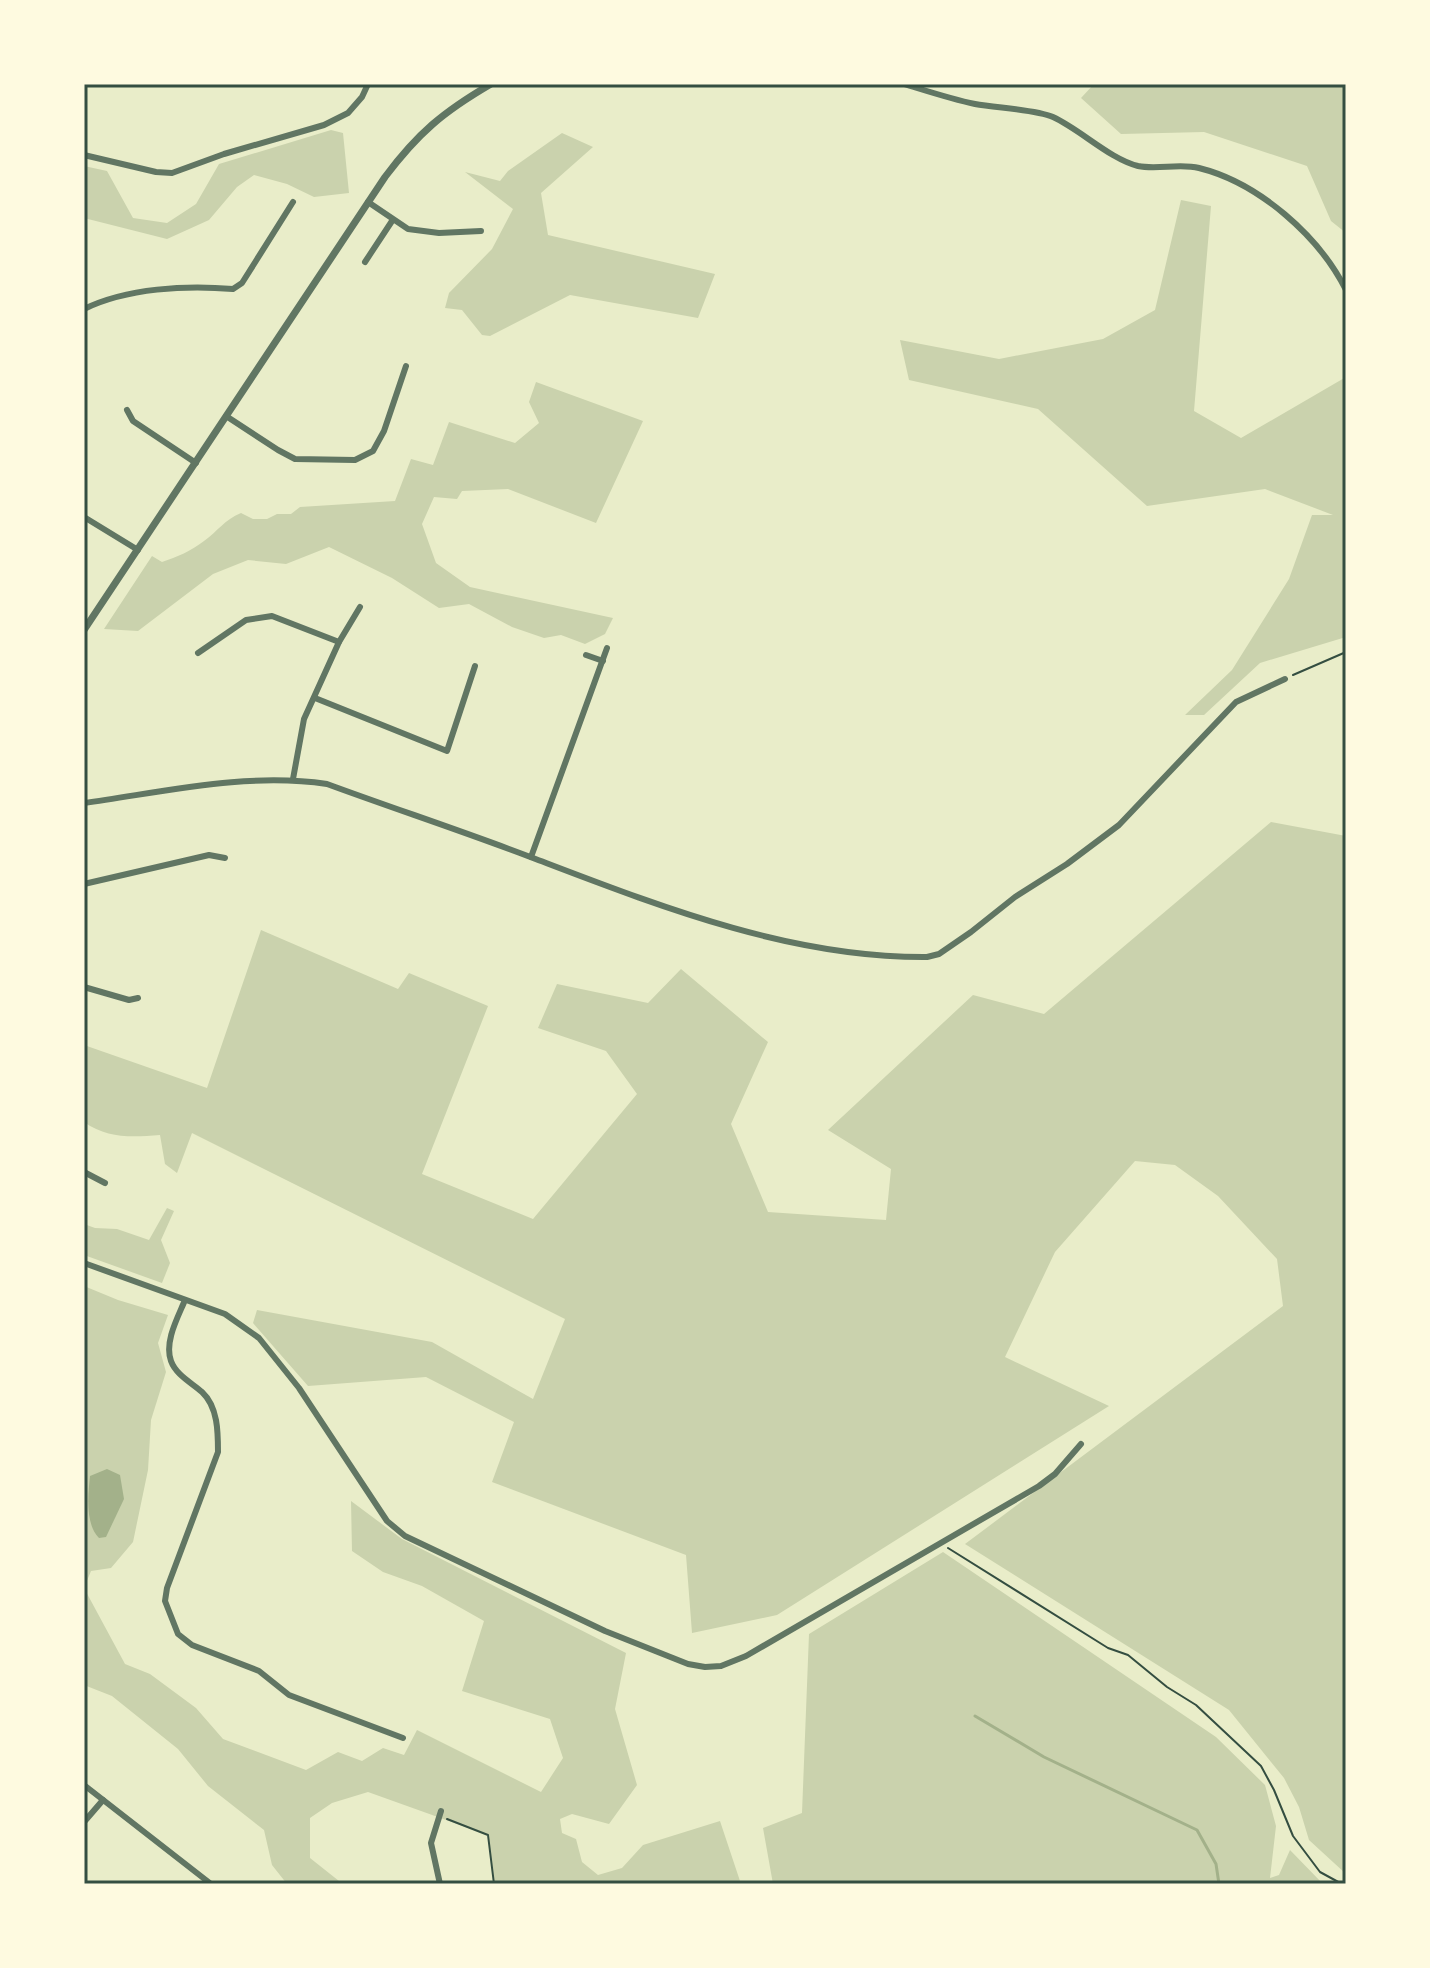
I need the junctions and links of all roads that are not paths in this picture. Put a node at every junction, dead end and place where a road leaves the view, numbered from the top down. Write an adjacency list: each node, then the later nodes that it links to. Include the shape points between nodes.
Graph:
1 (368, 84): 4 (street, via 348,113 324,125 172,173)
2 (491, 84): 6 (street, via 442,115 412,142)
3 (904, 84): 10 (street, via 971,103 1051,116 1139,166 1197,167 1221,176 1269,202 1301,228)
4 (84, 155)
5 (293, 202): 11 (street, via 242,283 233,289 160,290)
6 (368, 202): 7 (street); 14 (street)
7 (392, 221): 8 (street, via 425,232); 9 (street)
8 (481, 231)
9 (365, 262)
10 (1346, 290)
11 (84, 309)
12 (406, 366): 14 (street, via 384,431 373,451 355,460 295,459)
13 (127, 410): 15 (street, via 133,421)
14 (226, 416): 15 (street)
15 (196, 463): 17 (street)
16 (84, 517): 17 (street)
17 (138, 550): 19 (street)
18 (360, 607): 20 (street)
19 (84, 630)
20 (339, 642): 22 (street, via 272,616 246,620); 27 (street)
21 (607, 648): 24 (street)
22 (198, 653)
23 (586, 655): 24 (street)
24 (603, 661): 30 (street)
25 (475, 666): 27 (street, via 447,751)
26 (1285, 679): 30 (street, via 1236,702 1119,825 939,954 830,950 771,940)
27 (315, 698): 28 (street, via 304,719)
28 (293, 779): 29 (street, via 259,778); 30 (street, via 327,784)
29 (84, 803)
30 (531, 857)
31 (225, 858): 32 (street, via 209,855)
32 (84, 884)
33 (84, 987): 34 (street)
34 (138, 998)
35 (84, 1172): 36 (street)
36 (105, 1183)
37 (84, 1263): 38 (street)
38 (185, 1300): 39 (street, via 225,1314 259,1338 299,1388 387,1521 405,1536 605,1631 705,1667 746,1656 1039,1486); 40 (street, via 171,1334 170,1361 205,1394 219,1432 218,1452 170,1573 165,1601 178,1634 192,1645 259,1671 289,1695)
39 (1081, 1444)
40 (403, 1738)
41 (84, 1785): 42 (street)
42 (103, 1800): 44 (street); 45 (street)
43 (442, 1814): 46 (street, via 431,1843)
44 (84, 1822)
45 (211, 1884)
46 (440, 1884)

